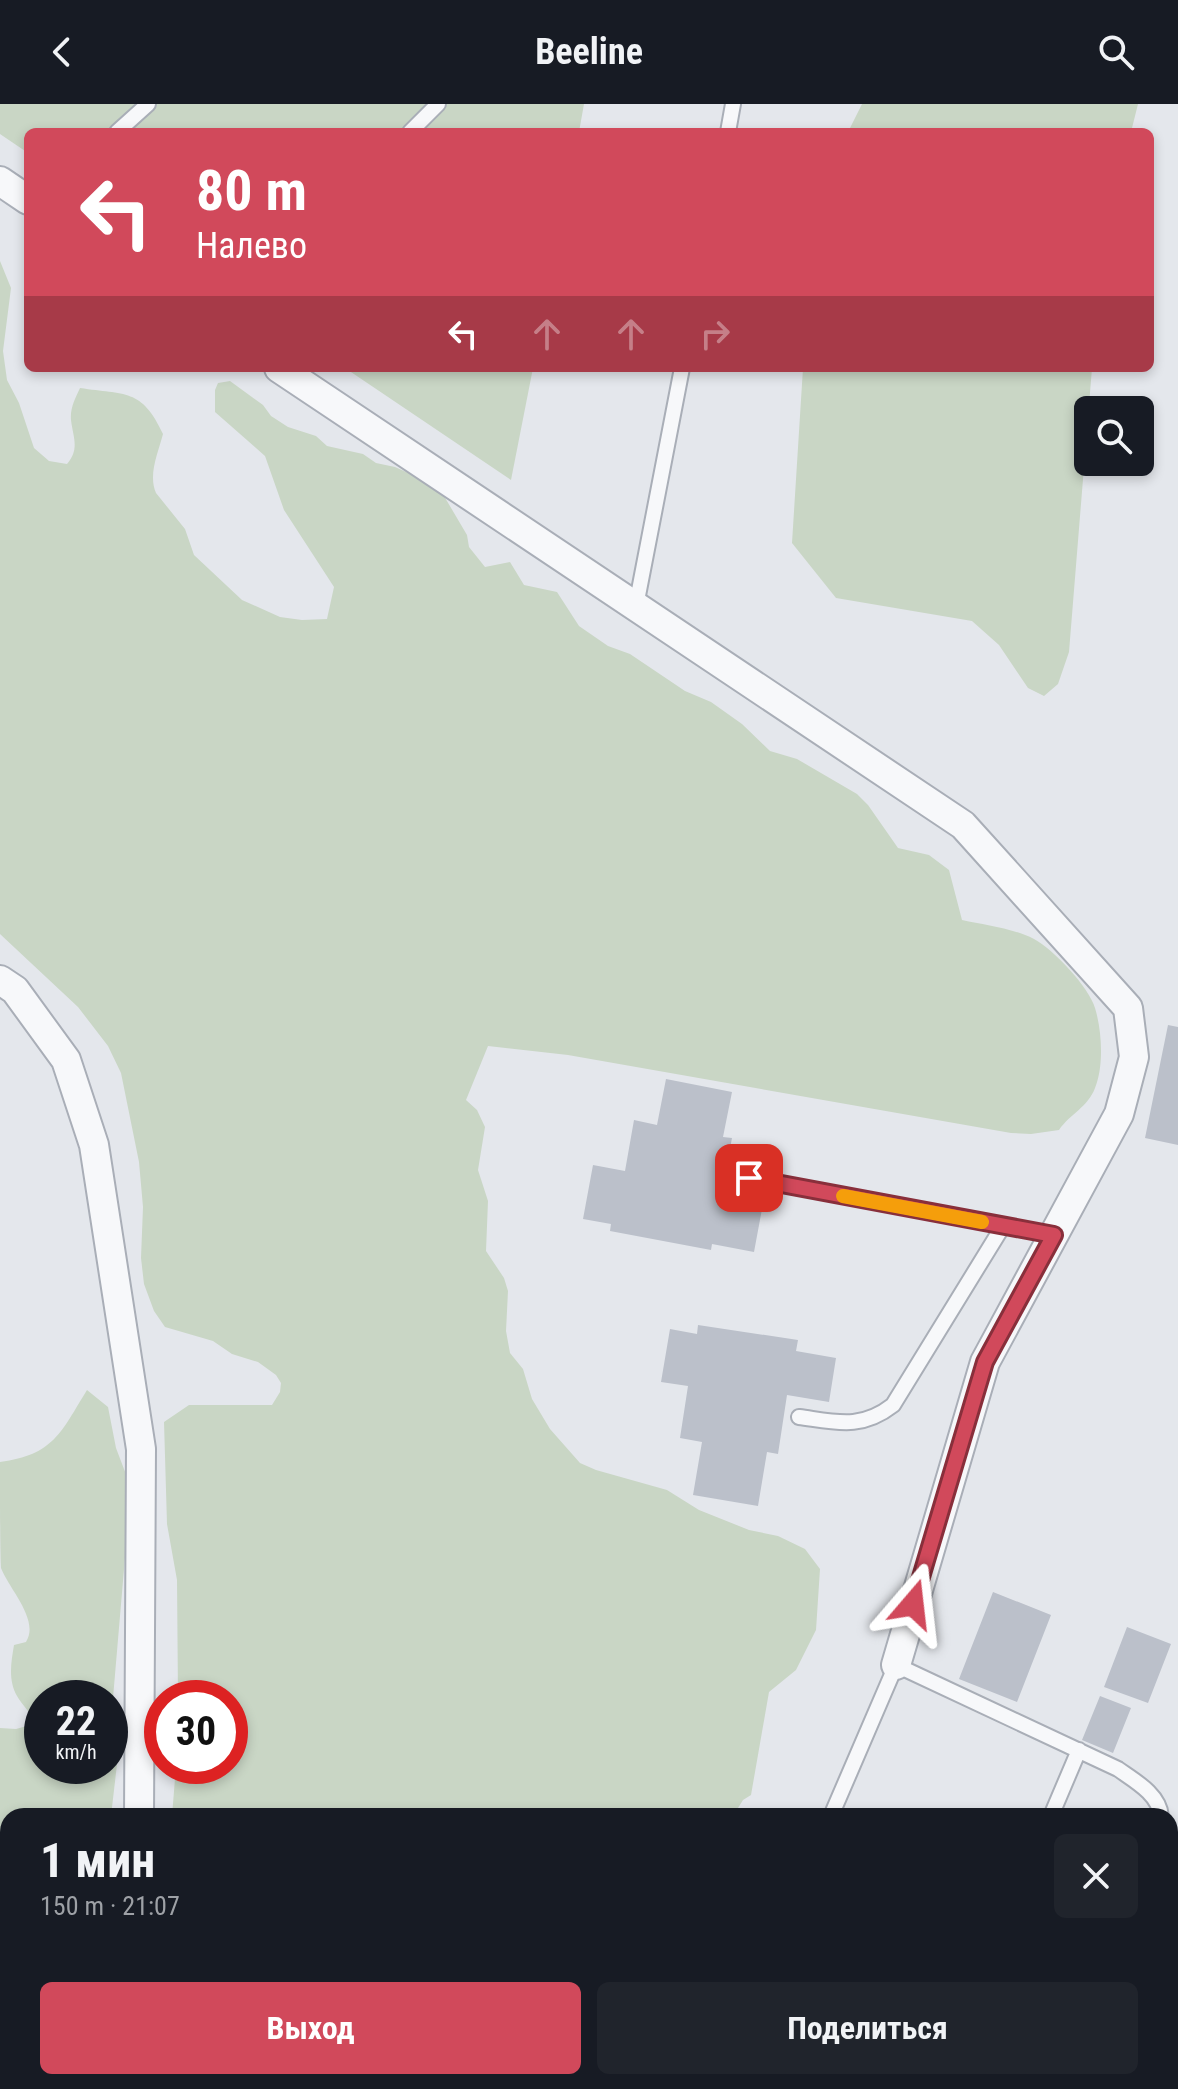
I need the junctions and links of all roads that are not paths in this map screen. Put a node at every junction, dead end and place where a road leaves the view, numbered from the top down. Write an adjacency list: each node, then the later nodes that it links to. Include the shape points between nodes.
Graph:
1 (148, 104): 4 (lane)
2 (438, 104): 5 (lane)
3 (733, 104): 6 (lane)
4 (121, 128)
5 (414, 128)
6 (729, 128)
7 (0, 181): 8 (street)
8 (24, 197)
9 (285, 372): 11 (street)
10 (681, 372): 11 (lane)
11 (636, 606): 15 (street, via 963,825 1128,1008 1134,1057 1119,1114)
12 (0, 980): 19 (street, via 15,990 66,1060 94,1145 141,1449)
13 (749, 1178): 14 (lane)
14 (1003, 1226): 15 (lane); 16 (lane, via 893,1405 864,1422)
15 (1054, 1235): 17 (street, via 985,1362)
16 (799, 1417)
17 (896, 1665): 18 (lane); 20 (lane)
18 (1079, 1750): 21 (lane); 22 (lane, via 1144,1787)
19 (139, 1808)
20 (834, 1808)
21 (1054, 1808)
22 (1160, 1808)

